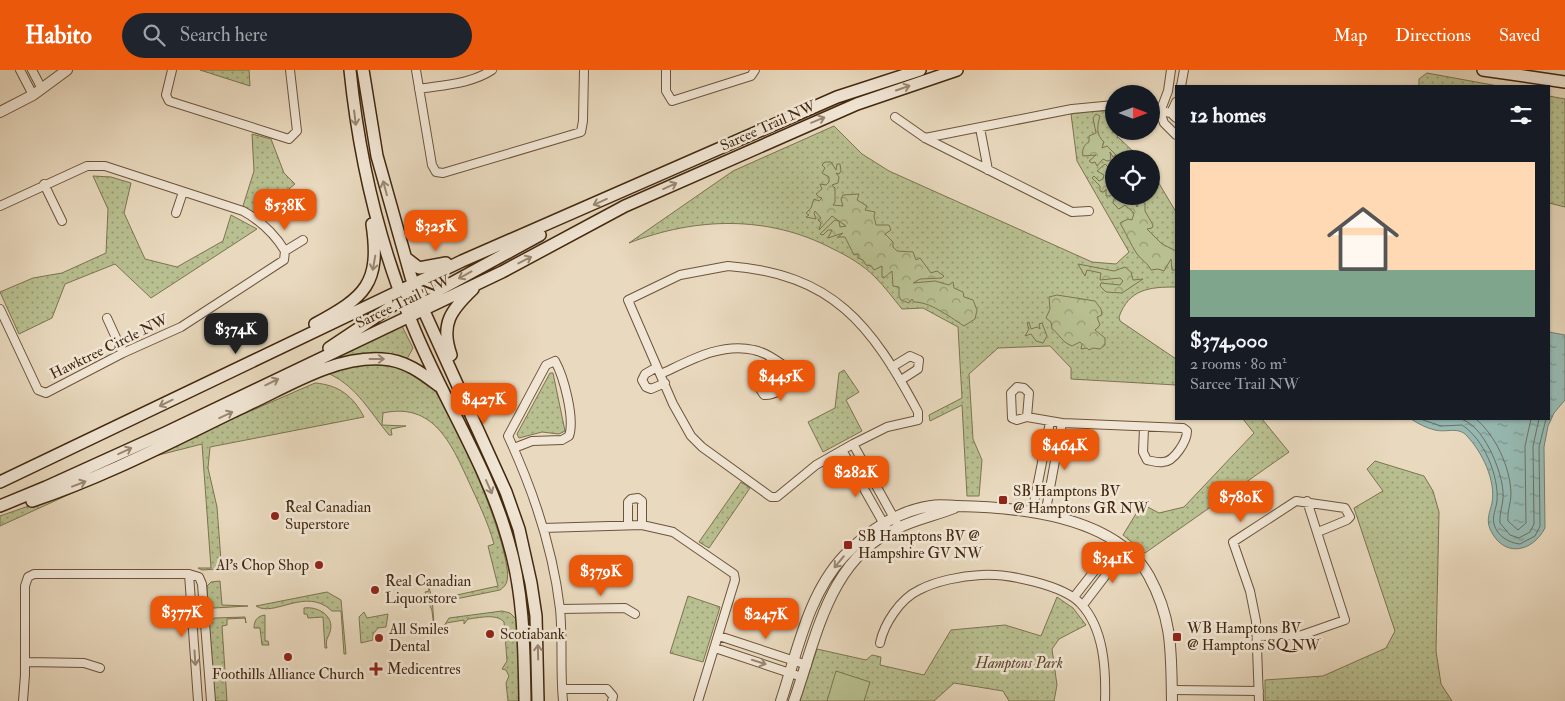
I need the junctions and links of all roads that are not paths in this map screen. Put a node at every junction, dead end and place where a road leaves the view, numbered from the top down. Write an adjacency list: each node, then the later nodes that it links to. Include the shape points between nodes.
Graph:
1 (20, 70): 21 (street)
2 (32, 70): 21 (street)
3 (67, 70): 21 (street)
4 (172, 70): 5 (street, via 166,95 169,101 289,140 297,131)
5 (290, 70)
6 (350, 70): 30 (main road, one-way to 30)
7 (363, 70): 42 (main road, one-way to 7, via 377,156)
8 (416, 70): 20 (street)
9 (492, 70): 20 (street, via 460,82)
10 (584, 70): 20 (street, via 581,132 443,173 436,172 432,165)
11 (666, 70): 12 (street, via 666,91 672,101 751,76)
12 (755, 70)
13 (920, 70): 38 (main road, Sarcee Trail NW, one-way to 38, via 837,97)
14 (958, 70): 44 (main road, Sarcee Trail NW, one-way to 14, via 625,206 806,125)
15 (1172, 70): 24 (street)
16 (1184, 70): 19 (street)
17 (1483, 70): 18 (main road)
18 (1565, 82)
19 (1181, 85)
20 (419, 88)
21 (38, 92): 23 (street)
22 (1105, 106): 27 (street, via 1072,109)
23 (0, 112)
24 (1160, 112): 25 (street); 28 (street, via 1164,123)
25 (1174, 116)
26 (895, 117): 29 (street)
27 (980, 128): 29 (street); 31 (street)
28 (1175, 134)
29 (925, 138): 31 (street)
30 (358, 139): 34 (main road); 45 (main road, via 369,164)
31 (988, 170): 36 (street, via 1072,212)
32 (44, 184): 33 (street, via 87,166 105,166); 35 (street); 39 (street)
33 (184, 192): 37 (street); 41 (street, via 251,216 275,235)
34 (371, 197): 45 (main road); 55 (main road, one-way to 55, via 376,255 372,274 362,292 344,308 225,370)
35 (0, 206)
36 (1089, 211)
37 (176, 213)
38 (568, 216): 43 (main road, Sarcee Trail NW); 46 (main road, one-way to 46, via 550,230)
39 (62, 221)
40 (303, 240): 41 (street, Hawktree Circle NW)
41 (285, 251): 50 (street, Hawktree Circle NW, via 284,260 182,327)
42 (405, 256): 43 (main road, via 419,268); 45 (main road)
43 (462, 261): 45 (main road, Sarcee Trail NW)
44 (481, 281): 46 (main road, Sarcee Trail NW); 59 (main road, via 456,307 447,323 446,332)
45 (406, 292): 46 (main road); 46 (main road); 52 (main road); 55 (main road, Sarcee Trail NW)
46 (417, 308): 52 (main road, Sarcee Trail NW); 58 (main road); 59 (main road); 68 (main road, via 485,458)
47 (0, 309): 49 (street, Hawktree Circle NW)
48 (107, 318): 50 (street)
49 (3, 321): 50 (street, Hawktree Circle NW, via 38,390 46,393)
50 (123, 353)
51 (772, 358): 51 (street, via 760,389 769,396 795,378 795,373); 54 (street, via 754,350 714,352)
52 (308, 364): 70 (main road, Sarcee Trail NW, one-way to 52, via 46,488)
53 (892, 366): 54 (street, via 852,315 813,286 760,268 728,266 680,275 628,300); 56 (street); 56 (street, via 910,356 919,360 918,369)
54 (659, 370): 57 (street); 57 (street, via 644,374 642,380 651,389)
55 (218, 378): 67 (main road, Sarcee Trail NW, one-way to 67)
56 (901, 380): 64 (street, via 918,412 918,420 887,427)
57 (665, 383): 66 (street, via 682,422 702,448 771,497 782,495 816,465)
58 (440, 386): 71 (main road, one-way to 58, via 108,472 292,384 342,364 372,359 394,360 414,368); 103 (main road, one-way to 103, via 486,479 508,539 523,622)
59 (465, 400): 68 (main road)
60 (1027, 417): 61 (street)
61 (1050, 422): 62 (street); 72 (street)
62 (1062, 423): 63 (street); 73 (street)
63 (1144, 428): 63 (street, via 1145,458 1163,462 1172,458 1187,433 1183,428)
64 (853, 444): 66 (street); 74 (street)
65 (514, 448): 65 (street, via 532,441 562,440 570,436 573,427 556,361 546,365 508,436); 77 (street)
66 (842, 450): 78 (street)
67 (0, 482)
68 (502, 484): 104 (main road, one-way to 68, via 538,639 532,583 519,528)
69 (1307, 501): 79 (street); 79 (street, via 1345,508 1350,514 1347,520); 88 (street, via 1296,501 1233,542 1250,591)
70 (0, 506)
71 (0, 512)
72 (1032, 513): 73 (street); 74 (street, via 977,506 933,505)
73 (1045, 515): 80 (street, via 1094,529)
74 (897, 522): 78 (street)
75 (642, 525): 76 (street); 76 (street, via 642,502 638,498 628,502); 87 (street, via 673,532 734,574)
76 (628, 526): 77 (street)
77 (543, 528): 85 (street)
78 (886, 528): 91 (street, one-way to 91, via 844,556 831,572 816,598); 93 (street, via 842,575 832,592)
79 (1318, 532): 88 (street, via 1345,620 1302,635)
80 (1117, 542): 81 (street); 83 (street)
81 (1126, 550): 84 (street); 99 (street, via 1148,575 1166,615 1172,650)
82 (189, 574): 92 (street, via 34,574 28,577 25,586); 101 (street, one-way to 101); 102 (street, via 199,577 202,584)
83 (1074, 597): 84 (street); 89 (street, via 1046,585 982,574 946,580 917,590 893,613 882,632)
84 (1083, 605): 110 (street, via 1104,655)
85 (560, 608): 86 (street, via 625,608); 97 (street)
86 (635, 614)
87 (719, 636): 90 (street); 91 (street)
88 (1258, 636): 98 (street)
89 (880, 643)
90 (715, 648): 95 (street, one-way to 95); 107 (street)
91 (794, 661): 93 (street); 95 (street)
92 (25, 662): 94 (street, via 84,663); 100 (street)
93 (807, 665): 96 (street)
94 (100, 668)
95 (790, 672): 96 (street); 108 (street)
96 (802, 676): 109 (street)
97 (562, 689): 105 (street); 106 (street, via 607,689 613,696)
98 (1259, 691): 99 (street); 111 (street)
99 (1172, 696)
100 (22, 701)
101 (198, 701)
102 (211, 701)
103 (525, 701)
104 (538, 701)
105 (563, 701)
106 (612, 701)
107 (698, 701)
108 (780, 701)
109 (794, 701)
110 (1105, 701)
111 (1259, 701)

